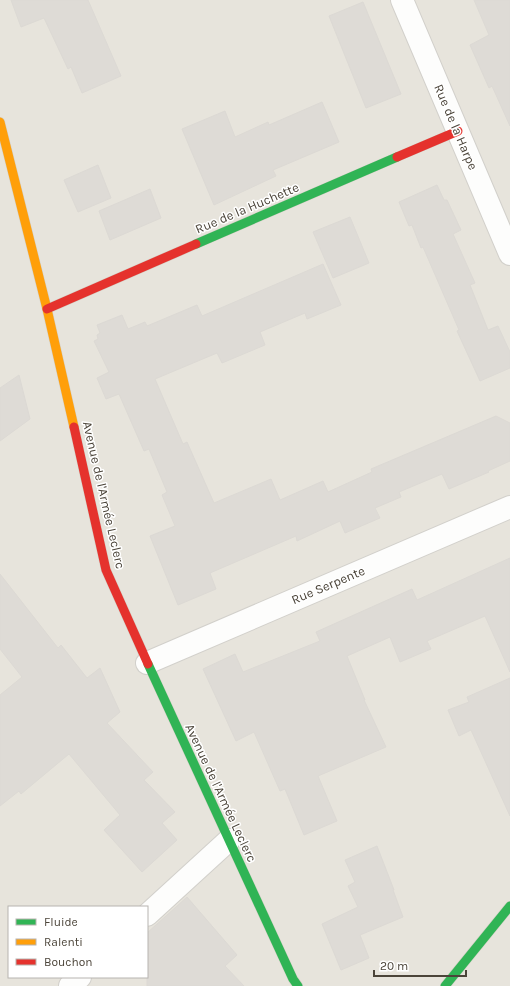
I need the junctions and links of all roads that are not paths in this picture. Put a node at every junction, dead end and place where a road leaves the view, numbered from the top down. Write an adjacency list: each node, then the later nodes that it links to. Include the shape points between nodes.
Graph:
1 (402, 0): 3 (street, Rue de la Harpe)
2 (0, 122): 5 (street, Avenue de l'Armée Leclerc)
3 (458, 131): 4 (street, Rue de la Harpe); 5 (street, Rue de la Huchette)
4 (510, 254)
5 (47, 309): 7 (street, Avenue de l'Armée Leclerc, via 106,570)
6 (510, 507): 7 (street, Rue Serpente)
7 (146, 663): 8 (street, Avenue de l'Armée Leclerc)
8 (229, 840): 10 (street); 13 (street, Avenue de l'Armée Leclerc)
9 (510, 906): 14 (street)
10 (148, 914)
11 (79, 978): 12 (street)
12 (70, 986)
13 (298, 986)
14 (445, 986)

